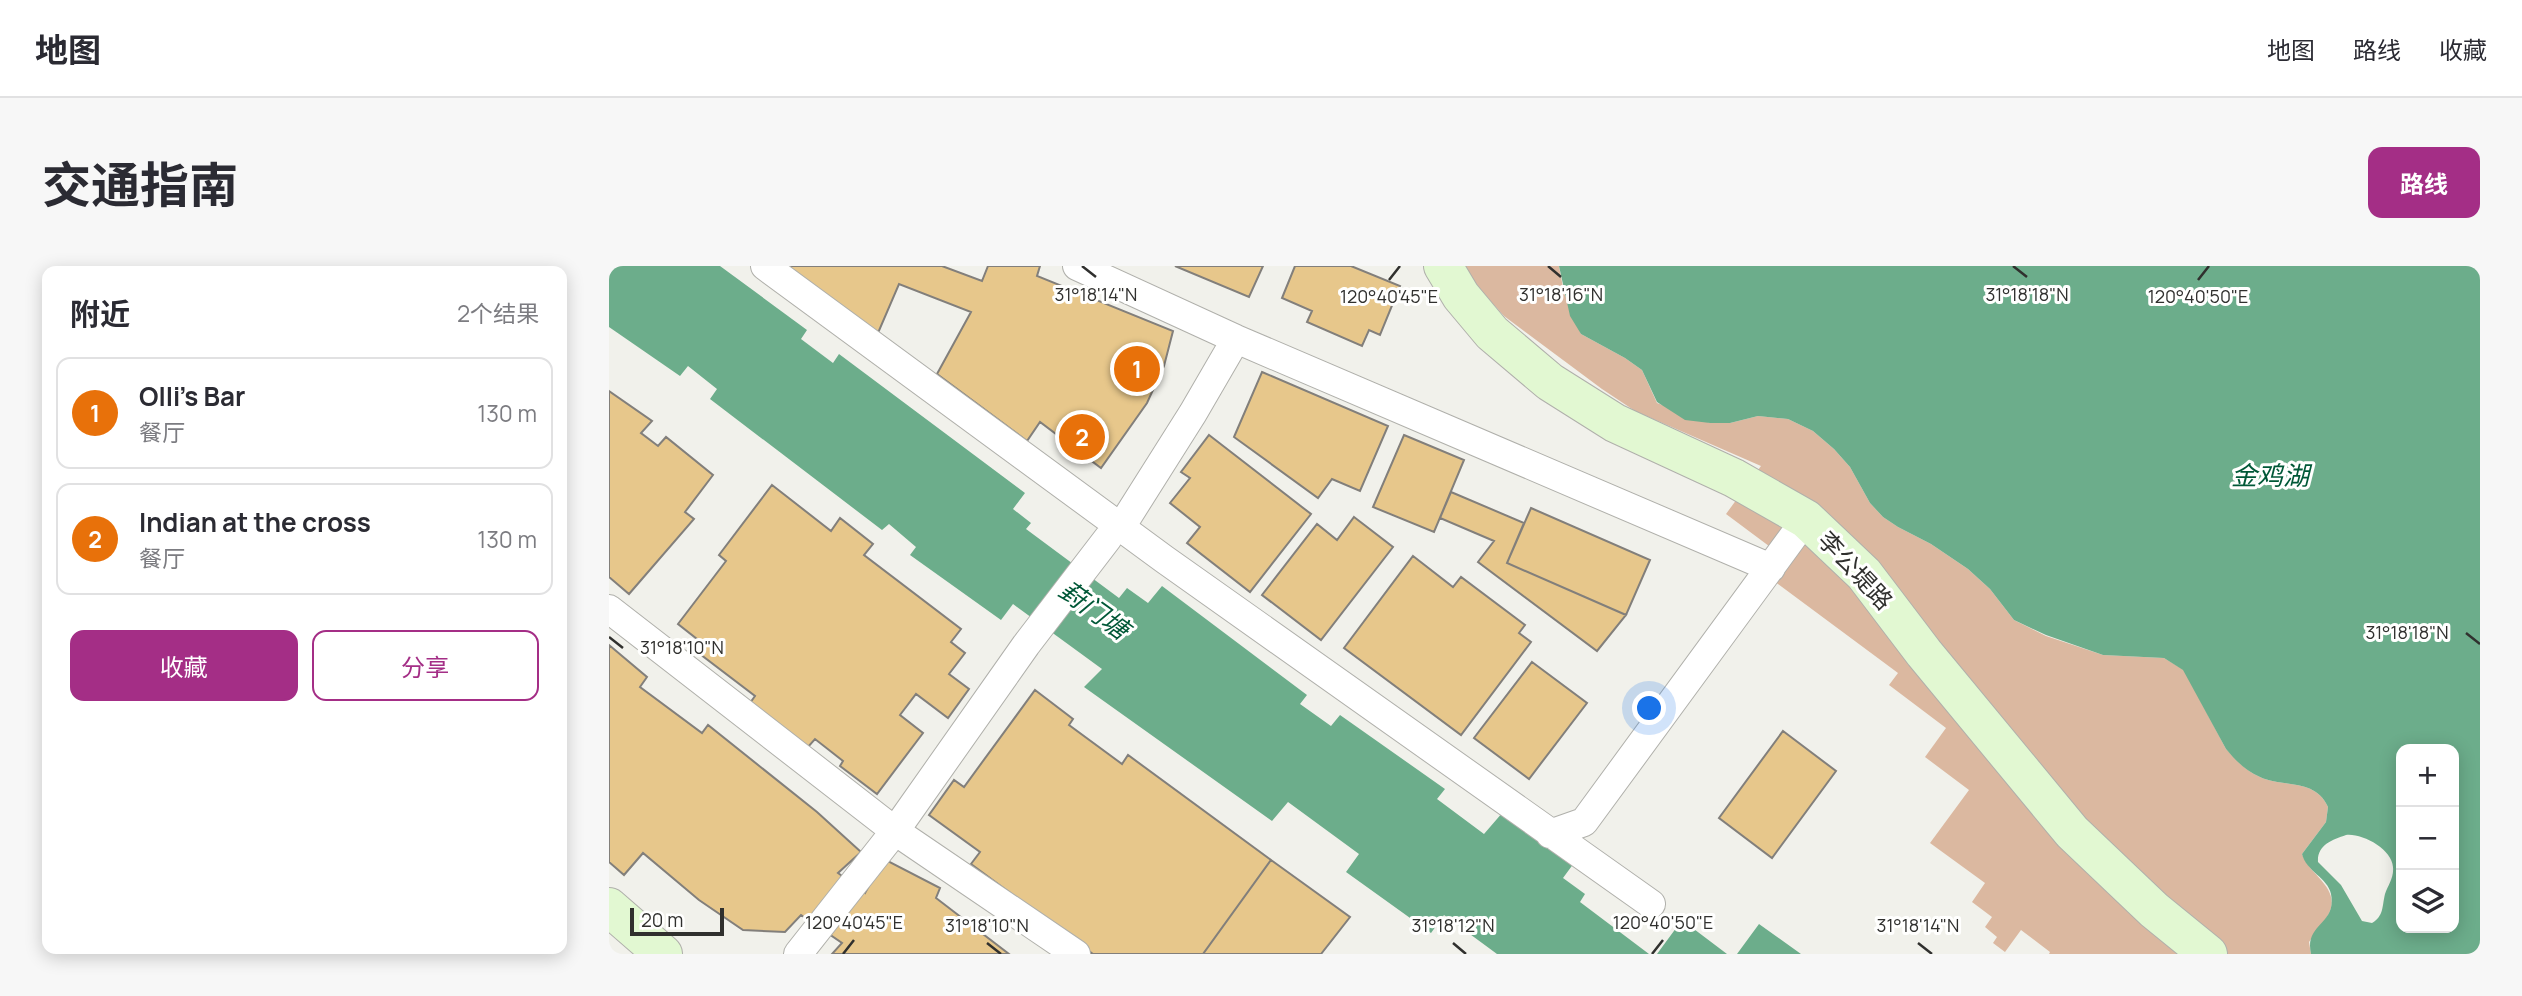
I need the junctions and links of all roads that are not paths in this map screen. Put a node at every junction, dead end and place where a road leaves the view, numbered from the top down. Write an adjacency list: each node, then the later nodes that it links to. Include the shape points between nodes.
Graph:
1 (765, 266): 6 (street, via 1075,493)
2 (1077, 266): 4 (street)
3 (1443, 266): 5 (street, 李公堤路, via 1492,333 1551,382 1615,423 1734,478)
4 (1236, 339): 6 (street); 7 (street)
5 (1806, 519): 7 (street); 18 (street, 李公堤路, via 1864,574 2072,832)
6 (1114, 533): 9 (street, via 1026,645); 10 (street, via 1164,559)
7 (1771, 568): 10 (street, via 1584,822)
8 (609, 609): 9 (street)
9 (895, 831): 16 (street); 17 (street)
10 (1551, 834): 11 (street)
11 (1651, 904)
12 (609, 907): 15 (street)
13 (609, 936): 14 (street)
14 (632, 954)
15 (663, 954)
16 (798, 954)
17 (1076, 954)
18 (2208, 954)

